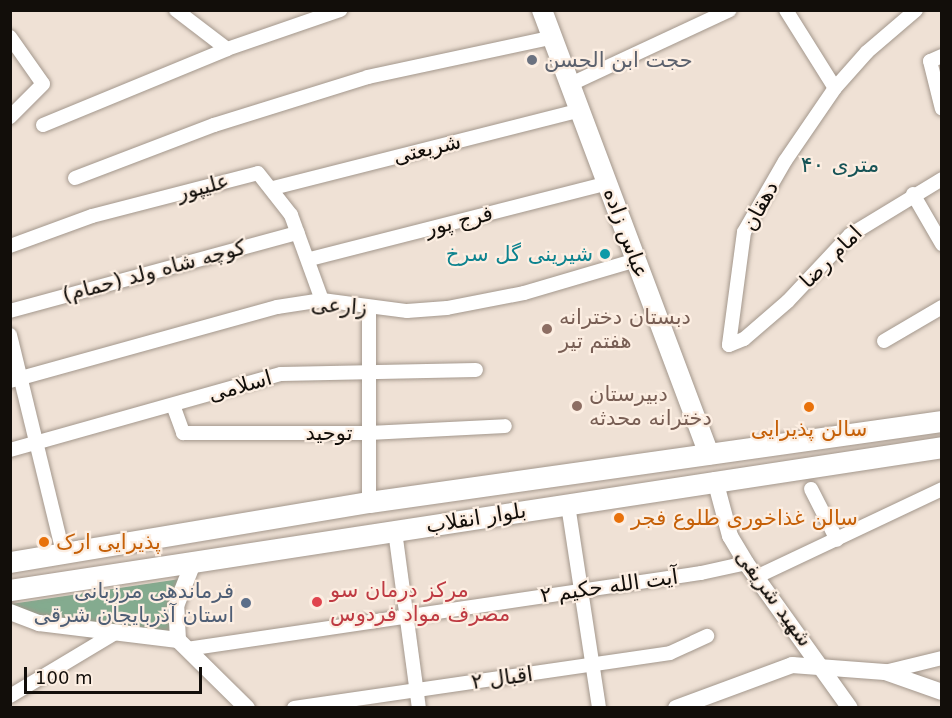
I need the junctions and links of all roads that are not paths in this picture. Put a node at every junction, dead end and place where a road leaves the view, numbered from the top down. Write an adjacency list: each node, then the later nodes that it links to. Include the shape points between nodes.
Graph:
1 (176, 10): 9 (street)
2 (340, 10): 9 (street)
3 (542, 10): 8 (main road, عباس زاده)
4 (730, 10): 11 (street)
5 (786, 10): 12 (street)
6 (916, 10): 12 (street, دهقان, via 867,52)
7 (10, 37): 15 (street, via 43,84)
8 (554, 38): 11 (main road, عباس زاده); 17 (street, via 368,77 214,125)
9 (227, 49): 16 (street)
10 (936, 58): 13 (street)
11 (571, 84): 14 (main road, عباس زاده)
12 (835, 88): 33 (street, دهقان, via 785,161 744,232)
13 (942, 109)
14 (581, 110): 19 (main road, عباس زاده); 20 (street, شریعتی)
15 (10, 117)
16 (43, 125)
17 (75, 178)
18 (942, 179): 21 (street, امام رضا)
19 (608, 183): 25 (street, فرج پور); 26 (main road, عباس زاده)
20 (273, 188): 22 (street, علیپور); 24 (street, علیپور, via 258,172 92,216)
21 (913, 194): 23 (street); 33 (street, امام رضا, via 850,235 788,301 744,339)
22 (298, 233): 25 (street, علیپور); 30 (street, کوچه شاه ولد (حمام))
23 (942, 244)
24 (10, 246)
25 (310, 259): 27 (street, علیپور)
26 (636, 260): 28 (street, زارعی, via 524,293 447,308); 44 (main road, عباس زاده)
27 (322, 300): 28 (street, زارعی); 36 (street, زارعی, via 277,307)
28 (369, 308): 35 (street)
29 (942, 308): 32 (street)
30 (10, 311)
31 (10, 335): 36 (street)
32 (884, 341)
33 (729, 345)
34 (476, 370): 35 (street, اسلامی)
35 (368, 372): 37 (street, اسلامی, via 281,374); 40 (street)
36 (16, 380): 41 (street)
37 (173, 405): 40 (street, توحید, via 183,433); 41 (street, اسلامی)
38 (942, 421): 44 (main road, بلوار انقلاب)
39 (505, 426): 40 (street, توحید)
40 (369, 433): 49 (street)
41 (36, 442): 43 (street, اسلامی); 54 (street)
42 (942, 447): 45 (main road, بلوار انقلاب)
43 (10, 450)
44 (709, 455): 45 (main road); 48 (main road, بلوار انقلاب)
45 (715, 480): 50 (main road, بلوار انقلاب); 57 (street, شهید شریفى, via 730,536)
46 (811, 489): 53 (street)
47 (942, 489): 53 (street)
48 (438, 492): 49 (main road, بلوار انقلاب); 51 (main road, via 454,497 458,505 456,513)
49 (369, 502): 54 (main road, بلوار انقلاب)
50 (568, 505): 51 (main road, بلوار انقلاب); 60 (street)
51 (443, 523): 52 (main road, بلوار انقلاب)
52 (395, 531): 56 (main road, بلوار انقلاب); 62 (street)
53 (837, 540): 58 (street)
54 (63, 553): 55 (main road, بلوار انقلاب)
55 (10, 562)
56 (193, 563): 59 (main road, بلوار انقلاب); 65 (street, via 176,606)
57 (746, 563): 58 (street, شهید شریفى); 60 (street, آیت الله حکیم ۲)
58 (756, 577): 68 (street, شهید شریفى)
59 (10, 590)
60 (582, 590): 62 (street, آیت الله حکیم ۲); 67 (street)
61 (10, 612): 63 (street, via 39,623)
62 (406, 616): 65 (street, آیت الله حکیم ۲); 70 (street)
63 (117, 632): 65 (street); 72 (street)
64 (707, 636): 67 (street, اقبال ۲, via 670,653)
65 (182, 644): 73 (street)
66 (942, 658): 69 (street)
67 (593, 665): 70 (street, اقبال ۲); 76 (street)
68 (824, 668): 69 (street); 77 (street, via 792,665); 78 (street, شهید شریفى)
69 (885, 672): 71 (street)
70 (417, 690): 74 (street, اقبال ۲); 75 (street)
71 (942, 692)
72 (10, 696)
73 (247, 708)
74 (294, 708)
75 (418, 708)
76 (599, 708)
77 (676, 708)
78 (850, 708)

